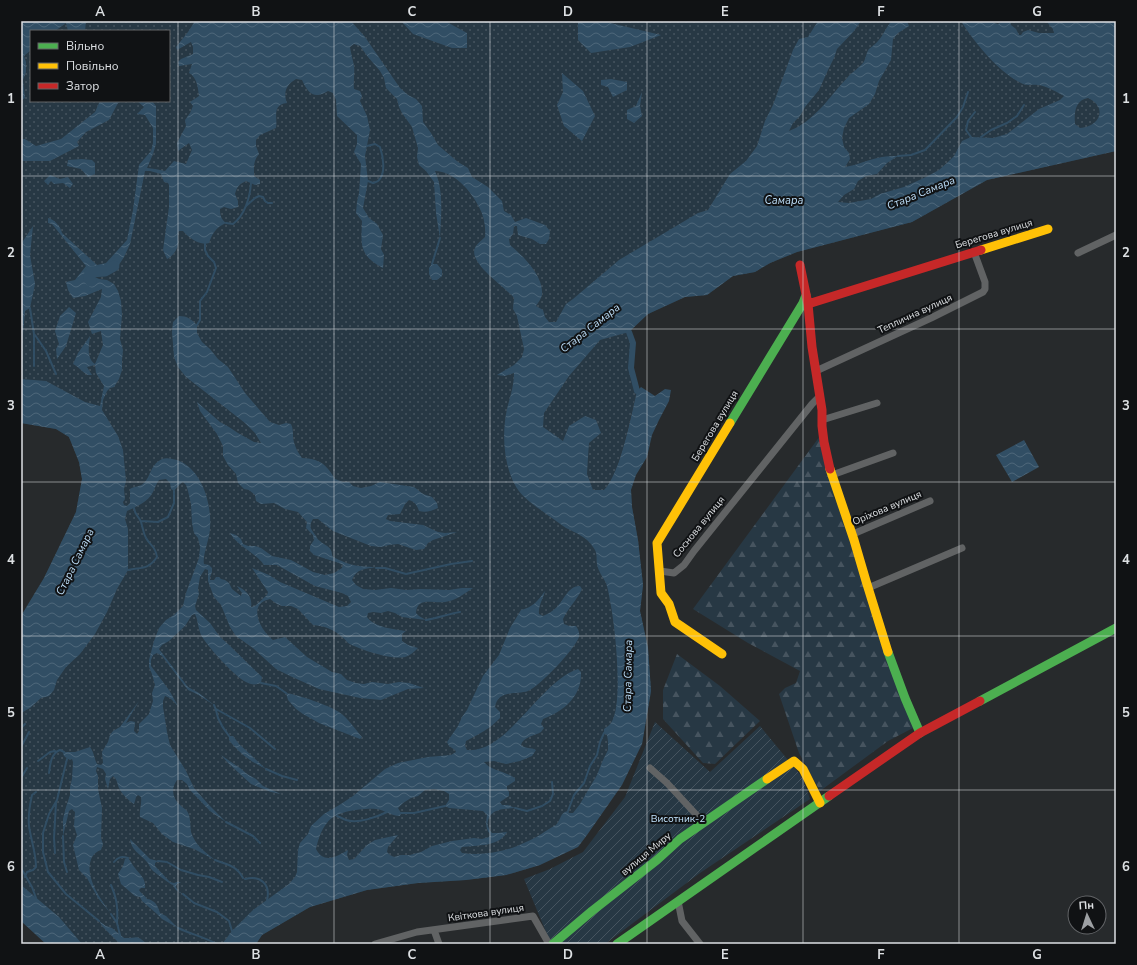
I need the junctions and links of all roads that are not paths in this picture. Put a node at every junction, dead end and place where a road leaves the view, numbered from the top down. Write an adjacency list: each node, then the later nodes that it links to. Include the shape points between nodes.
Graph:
1 (1048, 229): 3 (street, Берегова вулиця)
2 (1116, 235): 4 (street)
3 (974, 252): 6 (street, Берегова вулиця); 7 (street, Теплична вулиця, via 985,282 983,292)
4 (1078, 253)
5 (800, 265): 6 (street)
6 (807, 299): 7 (street); 16 (street, Берегова вулиця, via 657,543)
7 (816, 371): 8 (street)
8 (819, 397): 10 (street); 16 (street, Соснова вулиця, via 684,565 674,573)
9 (877, 403): 10 (street)
10 (822, 420): 12 (street, via 824,444)
11 (893, 452): 12 (street)
12 (832, 475): 14 (street)
13 (930, 501): 14 (street, Оріхова вулиця)
14 (853, 534): 17 (street)
15 (962, 548): 17 (street)
16 (660, 571): 19 (street, via 661,593 669,604 675,622)
17 (868, 588): 20 (street, via 900,685)
18 (1116, 628): 20 (street)
19 (722, 654)
20 (920, 733): 22 (street)
21 (650, 768): 23 (street)
22 (820, 803): 23 (street, вулиця Миру, via 803,769 794,761); 24 (street)
23 (703, 822): 29 (street, вулиця Миру)
24 (678, 901): 30 (street); 31 (street, via 682,921)
25 (434, 930): 26 (street, Квіткова вулиця); 27 (street); 28 (street, Квіткова вулиця, via 533,916)
26 (375, 944)
27 (439, 944)
28 (549, 944)
29 (553, 944)
30 (617, 944)
31 (700, 944)

